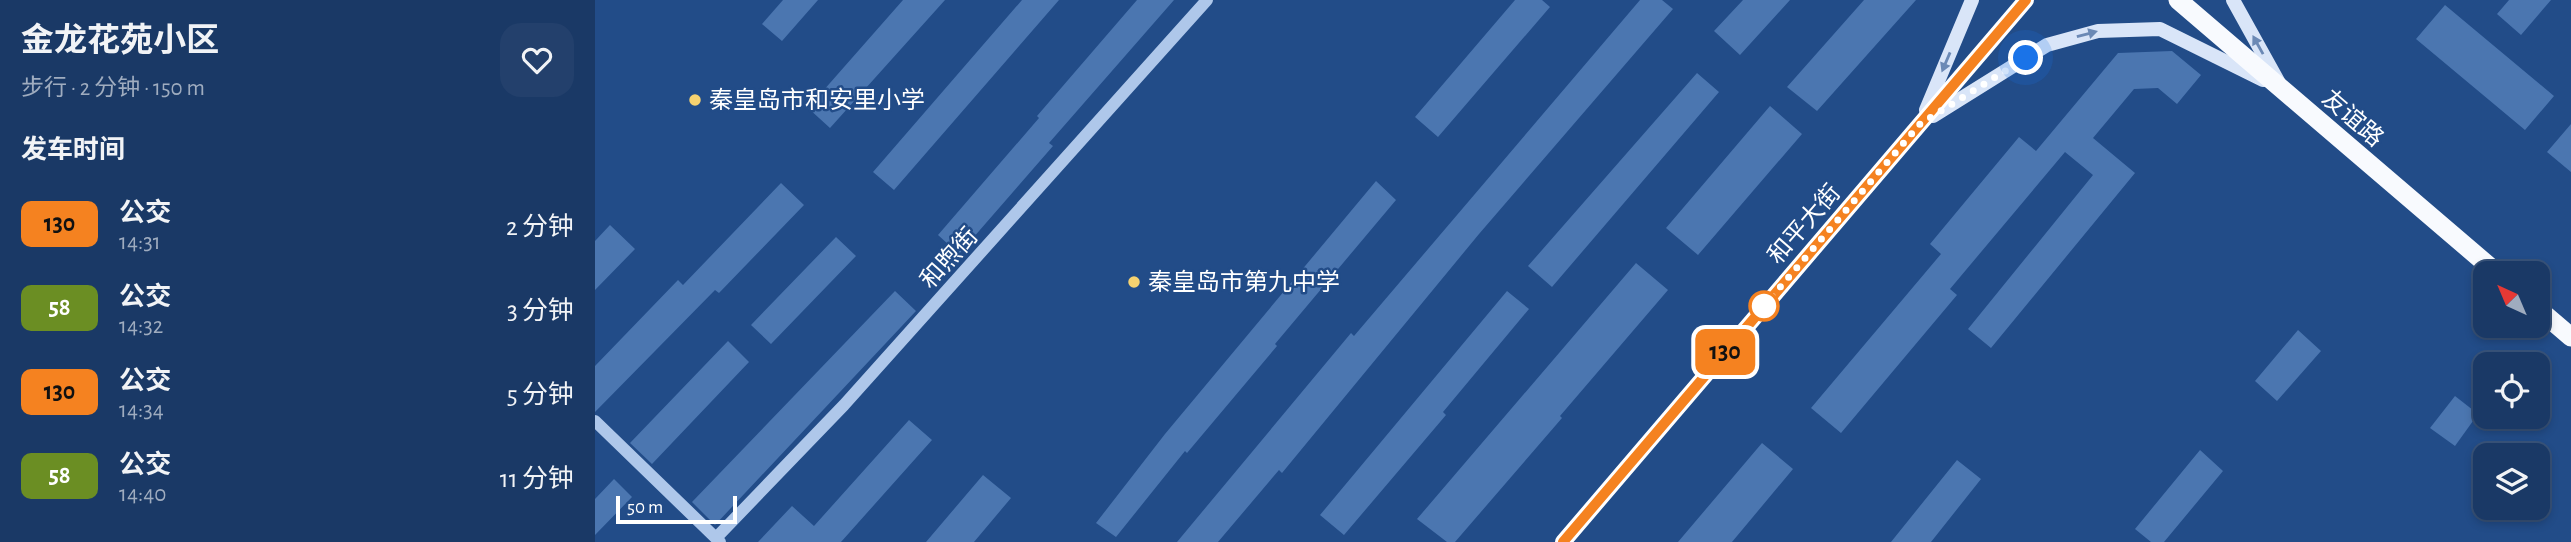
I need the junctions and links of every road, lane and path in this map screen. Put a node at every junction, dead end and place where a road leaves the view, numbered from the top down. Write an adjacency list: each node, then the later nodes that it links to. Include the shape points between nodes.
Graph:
1 (1207, 0): 12 (street, 和煦街)
2 (1972, 0): 7 (main road, one-way to 7)
3 (2026, 0): 7 (main road, 和平大街)
4 (2178, 0): 6 (highway, 友谊路)
5 (2233, 0): 6 (main road, one-way to 5)
6 (2283, 90): 7 (main road, one-way to 6, via 2047,45 2098,31 2160,29); 8 (highway, 友谊路)
7 (1920, 124): 13 (main road, 和平大街)
8 (2483, 261)
9 (2550, 319): 10 (highway)
10 (2571, 337)
11 (595, 421): 12 (street)
12 (719, 540)
13 (1563, 542)

